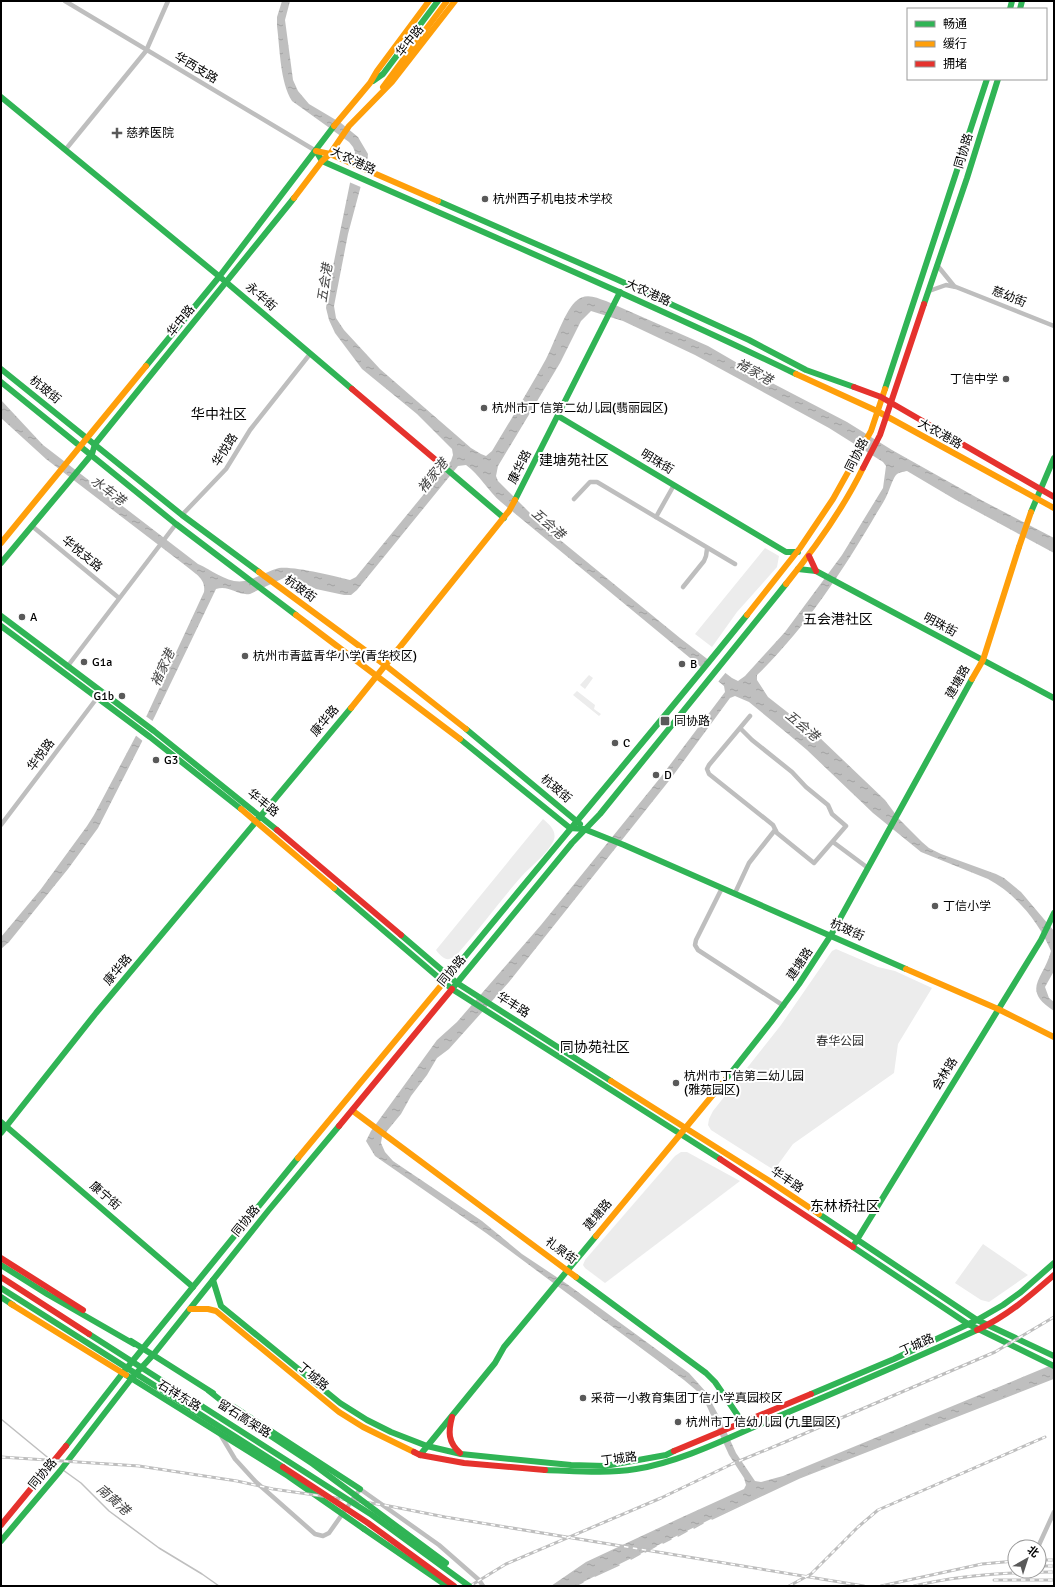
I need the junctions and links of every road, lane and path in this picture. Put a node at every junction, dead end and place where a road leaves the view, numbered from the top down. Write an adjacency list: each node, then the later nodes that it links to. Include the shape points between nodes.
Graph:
1 (65, 1): 7 (street, 华西支路)
2 (168, 1): 7 (street)
3 (429, 1): 11 (main road, 华中路)
4 (438, 1): 8 (main road, 华中路)
5 (447, 1): 8 (main road, 华中路)
6 (455, 1): 12 (main road, 华中路, via 392,82)
7 (146, 50): 14 (street); 15 (street, 华西支路)
8 (386, 76): 11 (main road, 华中路); 12 (main road, 华中路)
9 (986, 80): 28 (main road, 同协路)
10 (998, 80): 18 (main road, 同协路)
11 (370, 83): 15 (main road, 华中路)
12 (380, 93): 16 (main road, 华中路, via 349,126)
13 (1, 97): 14 (main road, 永华街)
14 (66, 149): 19 (main road, 永华街)
15 (316, 151): 16 (main road, 大农港路); 17 (main road, 大农港路); 19 (main road, 华中路)
16 (330, 154): 17 (main road, 华中路); 28 (main road, 大农港路, via 692,314 806,370)
17 (322, 161): 20 (main road, 华中路); 23 (main road, 大农港路)
18 (937, 265): 21 (street, 慈幼街); 22 (main road, 同协路)
19 (219, 276): 20 (main road, 永华街); 33 (main road, 华中路)
20 (226, 282): 25 (main road, 永华街); 34 (main road, 华中路)
21 (956, 287): 22 (street, 慈幼街, via 946,285); 24 (street, 慈幼街)
22 (928, 291): 29 (main road, 同协路)
23 (620, 292): 30 (main road, 大农港路); 31 (main road, 康华路)
24 (1054, 326)
25 (310, 354): 44 (street, 华悦路, via 250,430 226,469); 46 (main road, 永华街)
26 (1, 369): 33 (main road, 杭玻街)
27 (1, 382): 35 (main road, 杭玻街)
28 (881, 397): 29 (main road, 大农港路); 30 (main road, 同协路)
29 (890, 402): 32 (main road, 同协路); 39 (main road, 大农港路)
30 (877, 411): 32 (main road, 大农港路); 52 (main road, 同协路, via 871,431 858,457)
31 (558, 416): 38 (main road, 明珠街); 46 (main road, 康华路, via 516,500)
32 (886, 417): 42 (main road, 大农港路); 53 (main road, 同协路, via 880,435 853,489)
33 (87, 437): 34 (main road, 杭玻街); 35 (main road, 华中路)
34 (95, 444): 36 (main road, 华中路); 44 (main road, 杭玻街)
35 (81, 445): 36 (main road, 杭玻街); 49 (main road, 华中路)
36 (92, 454): 47 (main road, 杭玻街); 48 (main road, 华中路)
37 (1054, 458): 39 (main road, 建塘路)
38 (674, 485): 45 (street); 51 (main road, 明珠街)
39 (1041, 490): 40 (main road, 大农港路); 42 (main road, 建塘路)
40 (1054, 497)
41 (574, 499): 45 (street, via 590,482 597,482)
42 (1036, 499): 43 (main road, 大农港路); 63 (main road, 建塘路, bridge)
43 (1054, 508)
44 (182, 515): 64 (main road, 杭玻街)
45 (656, 517): 50 (street)
46 (504, 518): 64 (main road, 康华路)
47 (176, 524): 60 (street); 66 (main road, 杭玻街)
48 (32, 526): 54 (main road, 华中路); 60 (street, 华悦支路)
49 (1, 543)
50 (707, 548): 56 (street); 59 (street, via 704,560)
51 (786, 552): 52 (main road); 55 (main road)
52 (798, 552): 55 (main road, 同协路)
53 (809, 556): 57 (main road, 同协路); 58 (main road)
54 (1, 563)
55 (789, 563): 72 (main road, 同协路)
56 (735, 564)
57 (798, 569): 58 (main road, 明珠街); 76 (main road, 同协路, via 600,814)
58 (816, 571): 63 (main road, 明珠街)
59 (683, 587)
60 (119, 598): 65 (street)
61 (1, 616): 65 (main road, 华丰路)
62 (1, 626): 67 (main road, 华丰路)
63 (983, 660): 68 (main road, 明珠街); 79 (main road, 建塘路)
64 (385, 665): 66 (main road, 康华路); 72 (main road, 杭玻街)
65 (67, 667): 71 (main road, 华丰路, via 154,731)
66 (378, 676): 71 (main road, 康华路); 75 (main road, 杭玻街, via 476,751)
67 (97, 698): 73 (main road, 华丰路); 74 (street, 华悦路)
68 (1054, 698)
69 (750, 716): 70 (street)
70 (740, 728): 77 (street, via 709,765 709,774 773,825); 78 (street, via 828,804 832,814 846,826)
71 (261, 816): 73 (main road, 康华路); 84 (main road, 华丰路)
72 (577, 821): 75 (main road, 同协路); 76 (main road, 杭玻街)
73 (256, 822): 85 (main road, 华丰路); 93 (main road, 康华路, via 96,1013)
74 (1, 825)
75 (570, 828): 76 (main road, 杭玻街); 84 (main road, 同协路)
76 (584, 828): 80 (main road, 杭玻街); 86 (main road, 同协路)
77 (775, 830): 78 (street, via 814,863); 81 (street, via 749,863)
78 (833, 842): 79 (street)
79 (868, 868): 83 (main road, 建塘路)
80 (722, 888): 81 (main road, 杭玻街); 88 (street, via 695,946)
81 (735, 894): 83 (main road, 杭玻街)
82 (1054, 913): 89 (main road, 会林路, via 1041,940)
83 (831, 935): 88 (main road, 建塘路); 89 (main road, 杭玻街)
84 (449, 976): 85 (main road, 同协路); 86 (main road, 华丰路)
85 (444, 982): 87 (main road, 华丰路); 106 (main road, 同协路)
86 (457, 983): 87 (main road, 同协路); 94 (main road, 华丰路)
87 (452, 989): 91 (main road, 同协路); 96 (main road, 华丰路)
88 (784, 1006): 94 (main road, 建塘路)
89 (998, 1009): 90 (main road, 杭玻街); 97 (main road, 会林路)
90 (1054, 1037)
91 (353, 1111): 102 (main road, 礼泉街); 105 (main road, 同协路)
92 (1, 1122): 93 (main road, 康宁街)
93 (8, 1126): 95 (main road, 康华路); 106 (main road, 康宁街)
94 (686, 1128): 96 (main road, 建塘路); 97 (main road, 华丰路)
95 (1, 1133)
96 (680, 1135): 98 (main road, 华丰路); 102 (main road, 建塘路)
97 (857, 1240): 98 (main road, 会林路); 110 (main road, 华丰路)
98 (853, 1246): 111 (main road, 华丰路)
99 (1, 1258): 114 (main road, 石祥东路)
100 (1054, 1263): 110 (main road, 丁城路, via 1021,1292)
101 (1, 1265): 114 (main road)
102 (567, 1269): 122 (main road, 建塘路); 123 (main road, 礼泉街, via 706,1372)
103 (1054, 1275): 112 (main road, 丁城路, via 1026,1300)
104 (1, 1277): 136 (main road, 留石高架路, bridge, via 322,1482)
105 (213, 1280): 109 (main road, 同协路); 125 (main road, 丁城路, via 221,1306 340,1403 390,1432)
106 (193, 1287): 115 (main road, 同协路)
107 (1, 1288): 135 (main road, 留石高架路, bridge, via 279,1464 368,1523)
108 (1, 1297): 119 (main road, 石祥东路)
109 (190, 1309): 116 (main road, 同协路); 126 (main road, 丁城路, via 216,1311 339,1412 363,1427)
110 (977, 1320): 111 (main road, 丁城路); 112 (main road, 华丰路)
111 (968, 1324): 113 (main road, 华丰路); 123 (main road, 丁城路, via 894,1359)
112 (989, 1325): 113 (main road, 丁城路); 117 (main road, 华丰路)
113 (978, 1329): 118 (main road, 华丰路); 126 (main road, 丁城路, via 719,1442 669,1461 636,1469 604,1473 514,1468 464,1463)
114 (134, 1344): 115 (main road, 石祥东路)
115 (143, 1349): 116 (main road, 石祥东路); 119 (main road, 同协路)
116 (153, 1355): 120 (main road, 同协路); 121 (main road, 石祥东路)
117 (1054, 1356)
118 (1054, 1366)
119 (122, 1374): 120 (main road, 石祥东路); 131 (main road, 同协路)
120 (131, 1379): 124 (main road, 石祥东路); 133 (main road, 同协路)
121 (209, 1391): 128 (main road, 石祥东路); 137 (main road, bridge, via 434,1552)
122 (453, 1414): 125 (main road, 建塘路); 127 (main road, 建塘路, via 448,1435 452,1446)
123 (743, 1423): 127 (main road, 丁城路, via 666,1455 605,1466 571,1466)
124 (219, 1433): 130 (main road, 石祥东路, via 288,1476); 130 (street, via 235,1458 256,1482 315,1534 323,1536 329,1532)
125 (427, 1446): 126 (main road, 建塘路); 127 (main road, 丁城路)
126 (420, 1454)
127 (462, 1454)
128 (360, 1489): 130 (street); 138 (street, via 439,1545)
129 (1054, 1512): 132 (street)
130 (342, 1515): 134 (main road, 石祥东路)
131 (1, 1525)
132 (1042, 1539)
133 (1, 1541)
134 (447, 1586)
135 (454, 1586)
136 (470, 1586)
137 (473, 1586)
138 (483, 1586)

